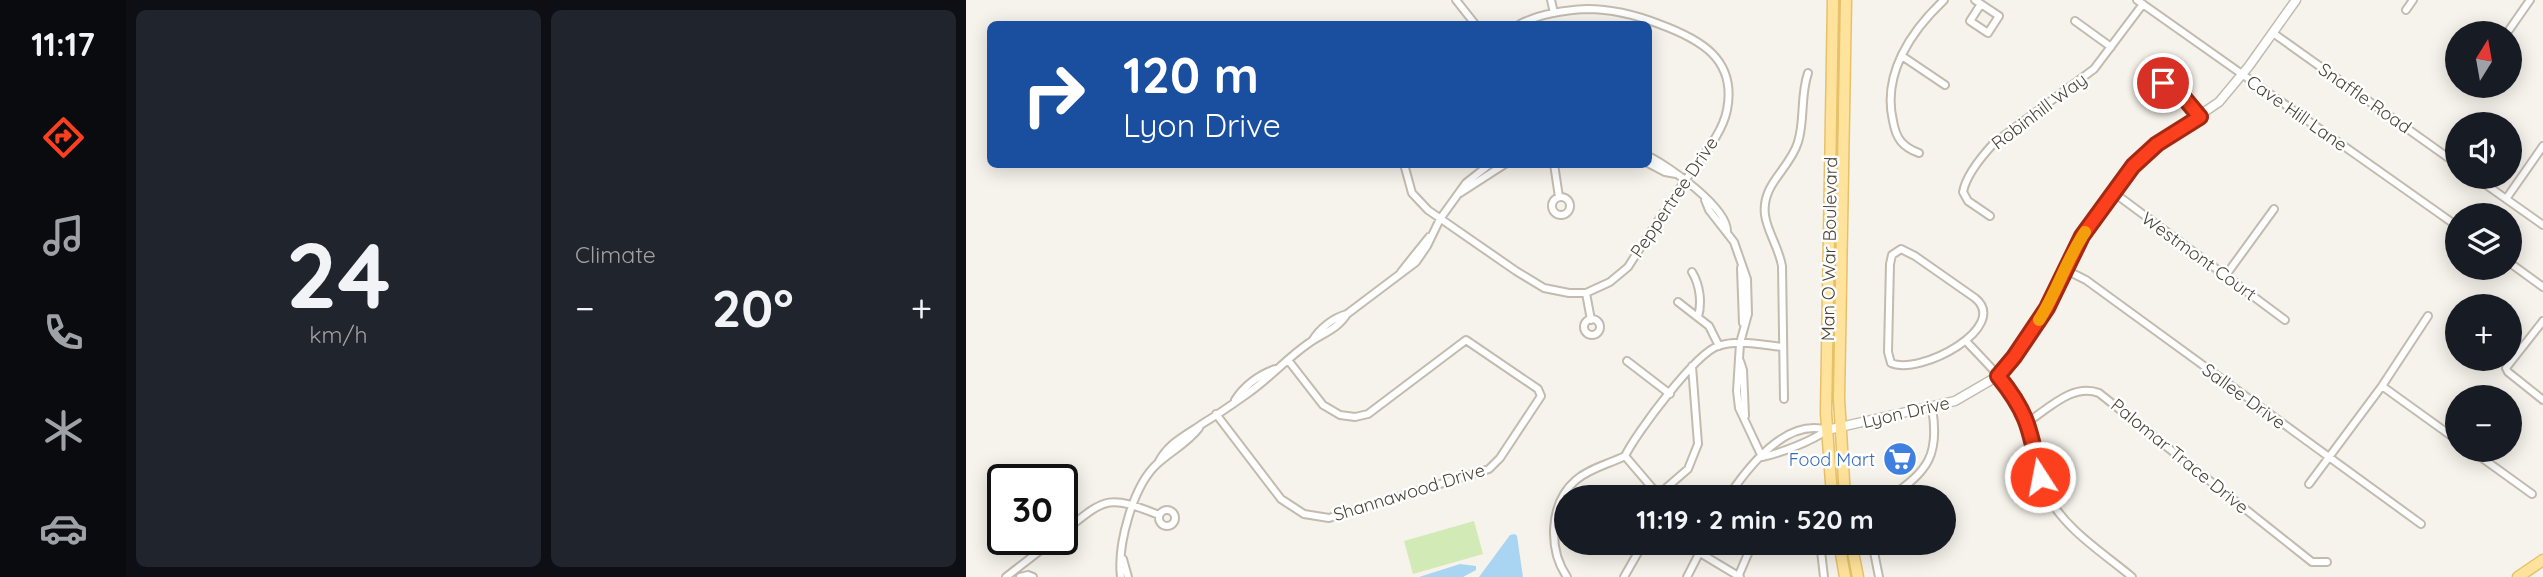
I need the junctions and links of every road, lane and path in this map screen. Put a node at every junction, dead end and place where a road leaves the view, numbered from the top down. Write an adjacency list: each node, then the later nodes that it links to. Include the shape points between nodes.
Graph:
1 (1456, 0): 13 (street)
2 (1551, 0): 12 (street)
3 (1833, 0): 76 (main road, Man O War Boulevard)
4 (1846, 0): 75 (main road, Man O War Boulevard)
5 (1944, 0): 21 (street, via 1915,32)
6 (2296, 0): 19 (street, Lyon Drive)
7 (2413, 0): 11 (street)
8 (2530, 0): 17 (street)
9 (1978, 2): 9 (street, via 1998,16 1988,33 1970,21)
10 (2140, 2): 20 (street, Robinhill Way); 24 (street, Cave Hill Lane)
11 (2406, 10)
12 (1554, 13): 14 (street, Peppertree Drive); 15 (street, Peppertree Drive, via 1587,9)
13 (1473, 21)
14 (1529, 21)
15 (1648, 21)
16 (2075, 21): 20 (street)
17 (2515, 21)
18 (1652, 22): 37 (street, Peppertree Drive, via 1692,37 1714,55 1727,80 1727,109 1721,127)
19 (2273, 33): 24 (street, Lyon Drive); 29 (street, Snaffle Road)
20 (2111, 47): 44 (street, Robinhill Way, via 2094,69 1986,152 1964,192 1968,201)
21 (1902, 56): 25 (street); 28 (street, via 1891,89 1892,120 1901,143)
22 (1808, 73): 63 (street, via 1797,144 1765,200 1766,221 1782,266)
23 (2148, 73): 26 (street, via 2185,99)
24 (2243, 74): 26 (street, Lyon Drive); 45 (street, Cave Hill Lane)
25 (1945, 85)
26 (2200, 117): 39 (street, Lyon Drive, via 2157,144)
27 (2543, 146): 42 (street)
28 (1919, 153)
29 (2445, 155)
30 (1652, 158): 36 (street)
31 (1652, 165): 36 (street)
32 (1405, 168): 46 (street, via 1412,193)
33 (1485, 168): 40 (street)
34 (1499, 168): 40 (street)
35 (1555, 168): 41 (street)
36 (1676, 174): 37 (street)
37 (1685, 181): 53 (street, Peppertree Drive, via 1628,267); 61 (street, via 1705,200 1734,242 1747,279 1748,314)
38 (2492, 189): 42 (street)
39 (2113, 192): 48 (street, Lyon Drive, via 2082,236); 51 (street, Westmont Court)
40 (1459, 194): 46 (street)
41 (1559, 197)
42 (2506, 199): 47 (street)
43 (2274, 209): 51 (street)
44 (1990, 216)
45 (2445, 217)
46 (1440, 219): 53 (street, via 1532,282 1557,292); 64 (street, via 1400,273 1317,332)
47 (2543, 225)
48 (2066, 270): 67 (street, Lyon Drive, via 2041,317); 80 (street, Sallee Drive)
49 (1692, 272): 56 (street)
50 (2522, 272): 52 (street)
51 (2226, 275): 58 (street, Westmont Court)
52 (2543, 287)
53 (1586, 293): 57 (street)
54 (1678, 302): 56 (street)
55 (2428, 316): 68 (street)
56 (1698, 317): 62 (street, via 1713,331)
57 (1591, 320)
58 (2285, 320)
59 (2543, 321): 71 (street, via 2506,368)
60 (1966, 341): 60 (street, via 1983,318 1982,304 1908,251 1895,251 1890,264 1891,363 1905,367 1929,360); 67 (street)
61 (1740, 343): 62 (street); 63 (street); 79 (street, via 1745,416)
62 (1719, 346): 66 (street)
63 (1782, 347): 70 (street)
64 (1288, 359): 73 (street, via 1268,379); 73 (street, Shannawood Drive, via 1323,405 1347,417 1368,414 1466,340 1538,389 1541,396 1489,469 1329,518 1304,514 1282,499)
65 (1627, 361): 69 (street)
66 (1692, 365): 69 (street); 84 (street, via 1698,444 1688,469)
67 (1998, 376): 72 (street, Lyon Drive, via 1966,396); 74 (street)
68 (2382, 386): 77 (street); 80 (street)
69 (1670, 394): 78 (street)
70 (1784, 399)
71 (2543, 400)
72 (1932, 408): 75 (street, Lyon Drive); 88 (street, via 1934,445 1925,468)
73 (1216, 414): 90 (street, via 1158,463)
74 (2028, 422): 105 (street, Palomar Trace Drive, via 2077,391 2099,393 2312,562); 119 (street, via 2040,477 2062,517)
75 (1840, 427): 76 (street, Lyon Drive); 87 (main road, Man O War Boulevard)
76 (1827, 430): 79 (street, Lyon Drive); 79 (street, Lyon Drive, via 1814,426 1782,437); 86 (main road, Man O War Boulevard)
77 (2445, 431)
78 (1625, 456): 83 (street); 111 (street, via 1582,476 1562,498 1554,533)
79 (1762, 457): 85 (street, Lyon Drive)
80 (2329, 458): 82 (street); 93 (street, Sallee Drive)
81 (2488, 462): 89 (street)
82 (2309, 484)
83 (1650, 485)
84 (1671, 485)
85 (1738, 485)
86 (1831, 485)
87 (1844, 485)
88 (1907, 485)
89 (2532, 494)
90 (1132, 505): 91 (street); 92 (street, via 1105,502); 103 (street)
91 (1159, 515)
92 (1078, 521)
93 (2421, 524)
94 (1039, 555): 106 (street)
95 (1637, 555): 112 (street)
96 (1699, 555): 113 (street)
97 (1703, 555): 114 (street)
98 (1748, 555): 114 (street)
99 (1821, 555): 115 (street)
100 (1841, 555): 116 (main road)
101 (1854, 555): 117 (main road)
102 (1875, 555): 118 (street)
103 (1122, 557): 109 (street); 110 (street)
104 (2543, 560): 120 (main road)
105 (2327, 562)
106 (1018, 575): 107 (street); 108 (street)
107 (1006, 577)
108 (1033, 577)
109 (1121, 577)
110 (1128, 577)
111 (1567, 577)
112 (1624, 577)
113 (1687, 577)
114 (1739, 577)
115 (1824, 577)
116 (1845, 577)
117 (1858, 577)
118 (1879, 577)
119 (2132, 577)
120 (2518, 577)

